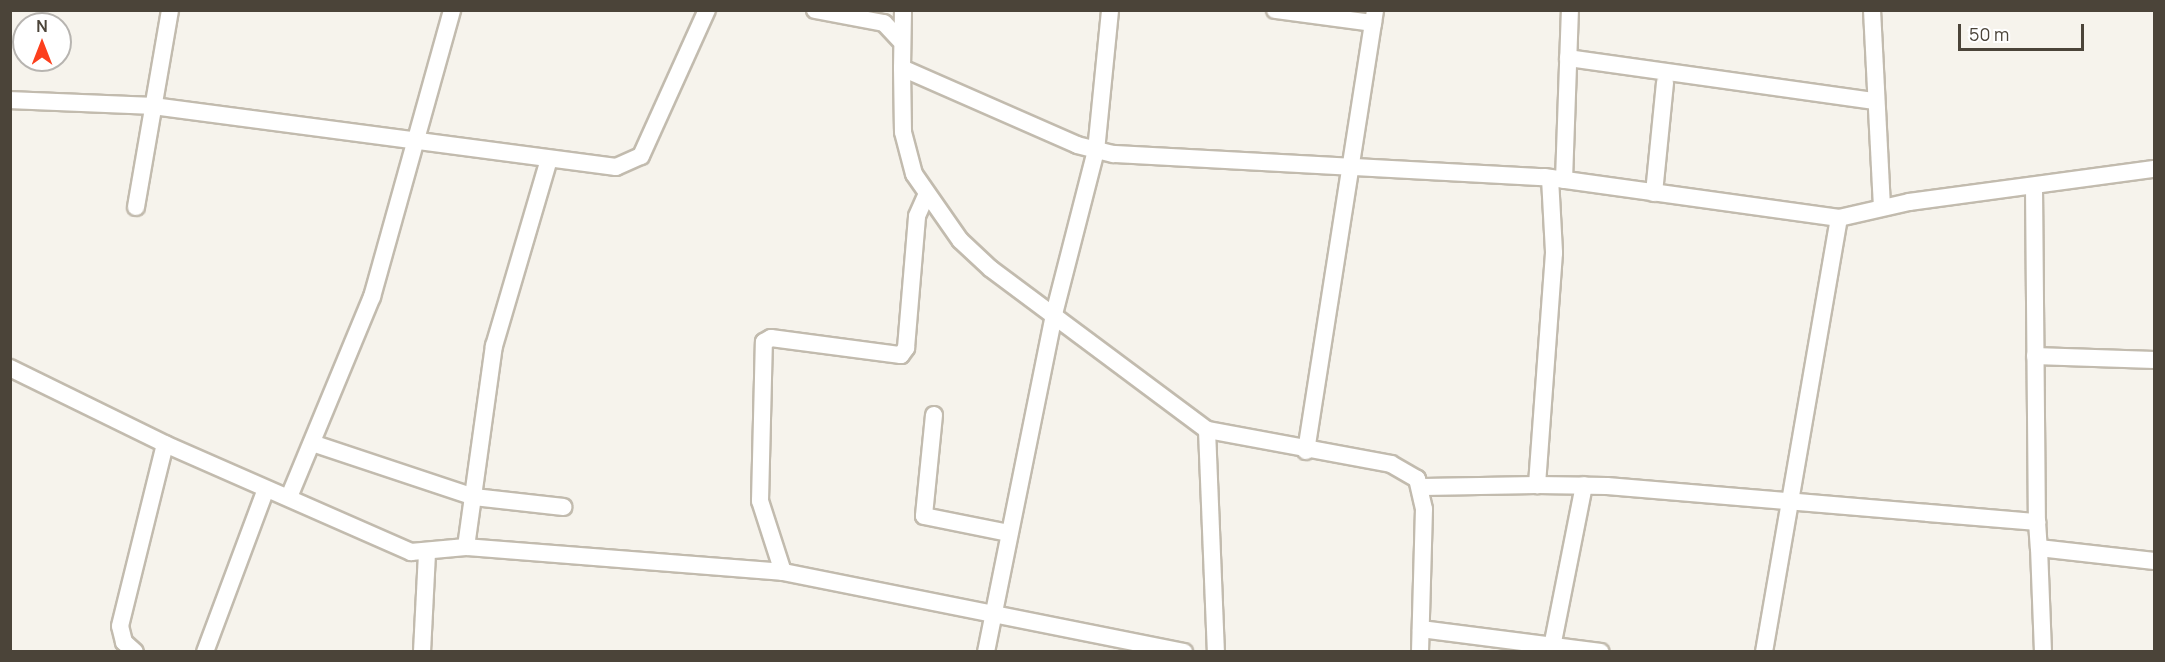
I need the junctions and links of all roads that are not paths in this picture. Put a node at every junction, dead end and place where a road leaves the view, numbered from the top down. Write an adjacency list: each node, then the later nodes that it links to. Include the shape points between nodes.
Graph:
1 (170, 10): 18 (street)
2 (452, 10): 19 (street)
3 (707, 10): 21 (street, via 641,156 616,167)
4 (815, 10): 11 (street)
5 (1110, 10): 20 (street)
6 (1275, 10): 10 (street)
7 (1570, 10): 13 (street)
8 (1872, 10): 17 (street)
9 (903, 11): 11 (street); 12 (street)
10 (1374, 17): 22 (street)
11 (884, 23): 12 (street)
12 (900, 40): 14 (street)
13 (1568, 58): 17 (street); 24 (street)
14 (902, 68): 20 (street); 27 (street, via 906,152)
15 (1665, 83): 26 (street)
16 (10, 100): 18 (street)
17 (1874, 101): 29 (street)
18 (153, 106): 19 (street); 28 (street)
19 (414, 140): 21 (street); 37 (street, via 372,297)
20 (1096, 151): 22 (street); 31 (street)
21 (548, 162): 45 (street, via 494,346)
22 (1351, 166): 24 (street); 39 (street)
23 (2154, 169): 25 (street)
24 (1557, 179): 26 (street); 40 (street)
25 (2034, 187): 29 (street); 32 (street)
26 (1654, 193): 30 (street)
27 (927, 194): 31 (street, via 974,254); 54 (street, via 917,216 906,348 901,355 771,338 764,342 760,501)
28 (136, 207)
29 (1882, 207): 30 (street)
30 (1839, 218): 46 (street)
31 (1054, 314): 36 (street); 49 (street)
32 (2035, 356): 33 (street); 48 (street)
33 (2154, 360)
34 (10, 368): 38 (street)
35 (934, 415): 49 (street, via 924,516)
36 (1207, 430): 39 (street); 63 (street)
37 (312, 443): 44 (street); 45 (street)
38 (165, 444): 43 (street); 58 (street, via 120,626 124,642)
39 (1306, 451): 42 (street, via 1406,469)
40 (1538, 485): 41 (street); 42 (street)
41 (1584, 485): 46 (street); 57 (street)
42 (1423, 487): 56 (street)
43 (266, 489): 44 (street); 59 (street)
44 (289, 497): 52 (street, via 411,552)
45 (474, 497): 47 (street); 50 (street)
46 (1786, 501): 48 (street); 66 (street)
47 (563, 507)
48 (2037, 522): 51 (street)
49 (1009, 533): 55 (street)
50 (466, 547): 52 (street); 54 (street)
51 (2039, 548): 53 (street); 67 (street)
52 (427, 553): 60 (street)
53 (2154, 561)
54 (783, 572): 55 (street)
55 (993, 612): 61 (street); 62 (street)
56 (1421, 629): 57 (street); 64 (street)
57 (1551, 648): 65 (street)
58 (135, 651)
59 (205, 651)
60 (422, 651)
61 (986, 651)
62 (1184, 651)
63 (1216, 651)
64 (1420, 651)
65 (1601, 651)
66 (1764, 651)
67 (2043, 651)

